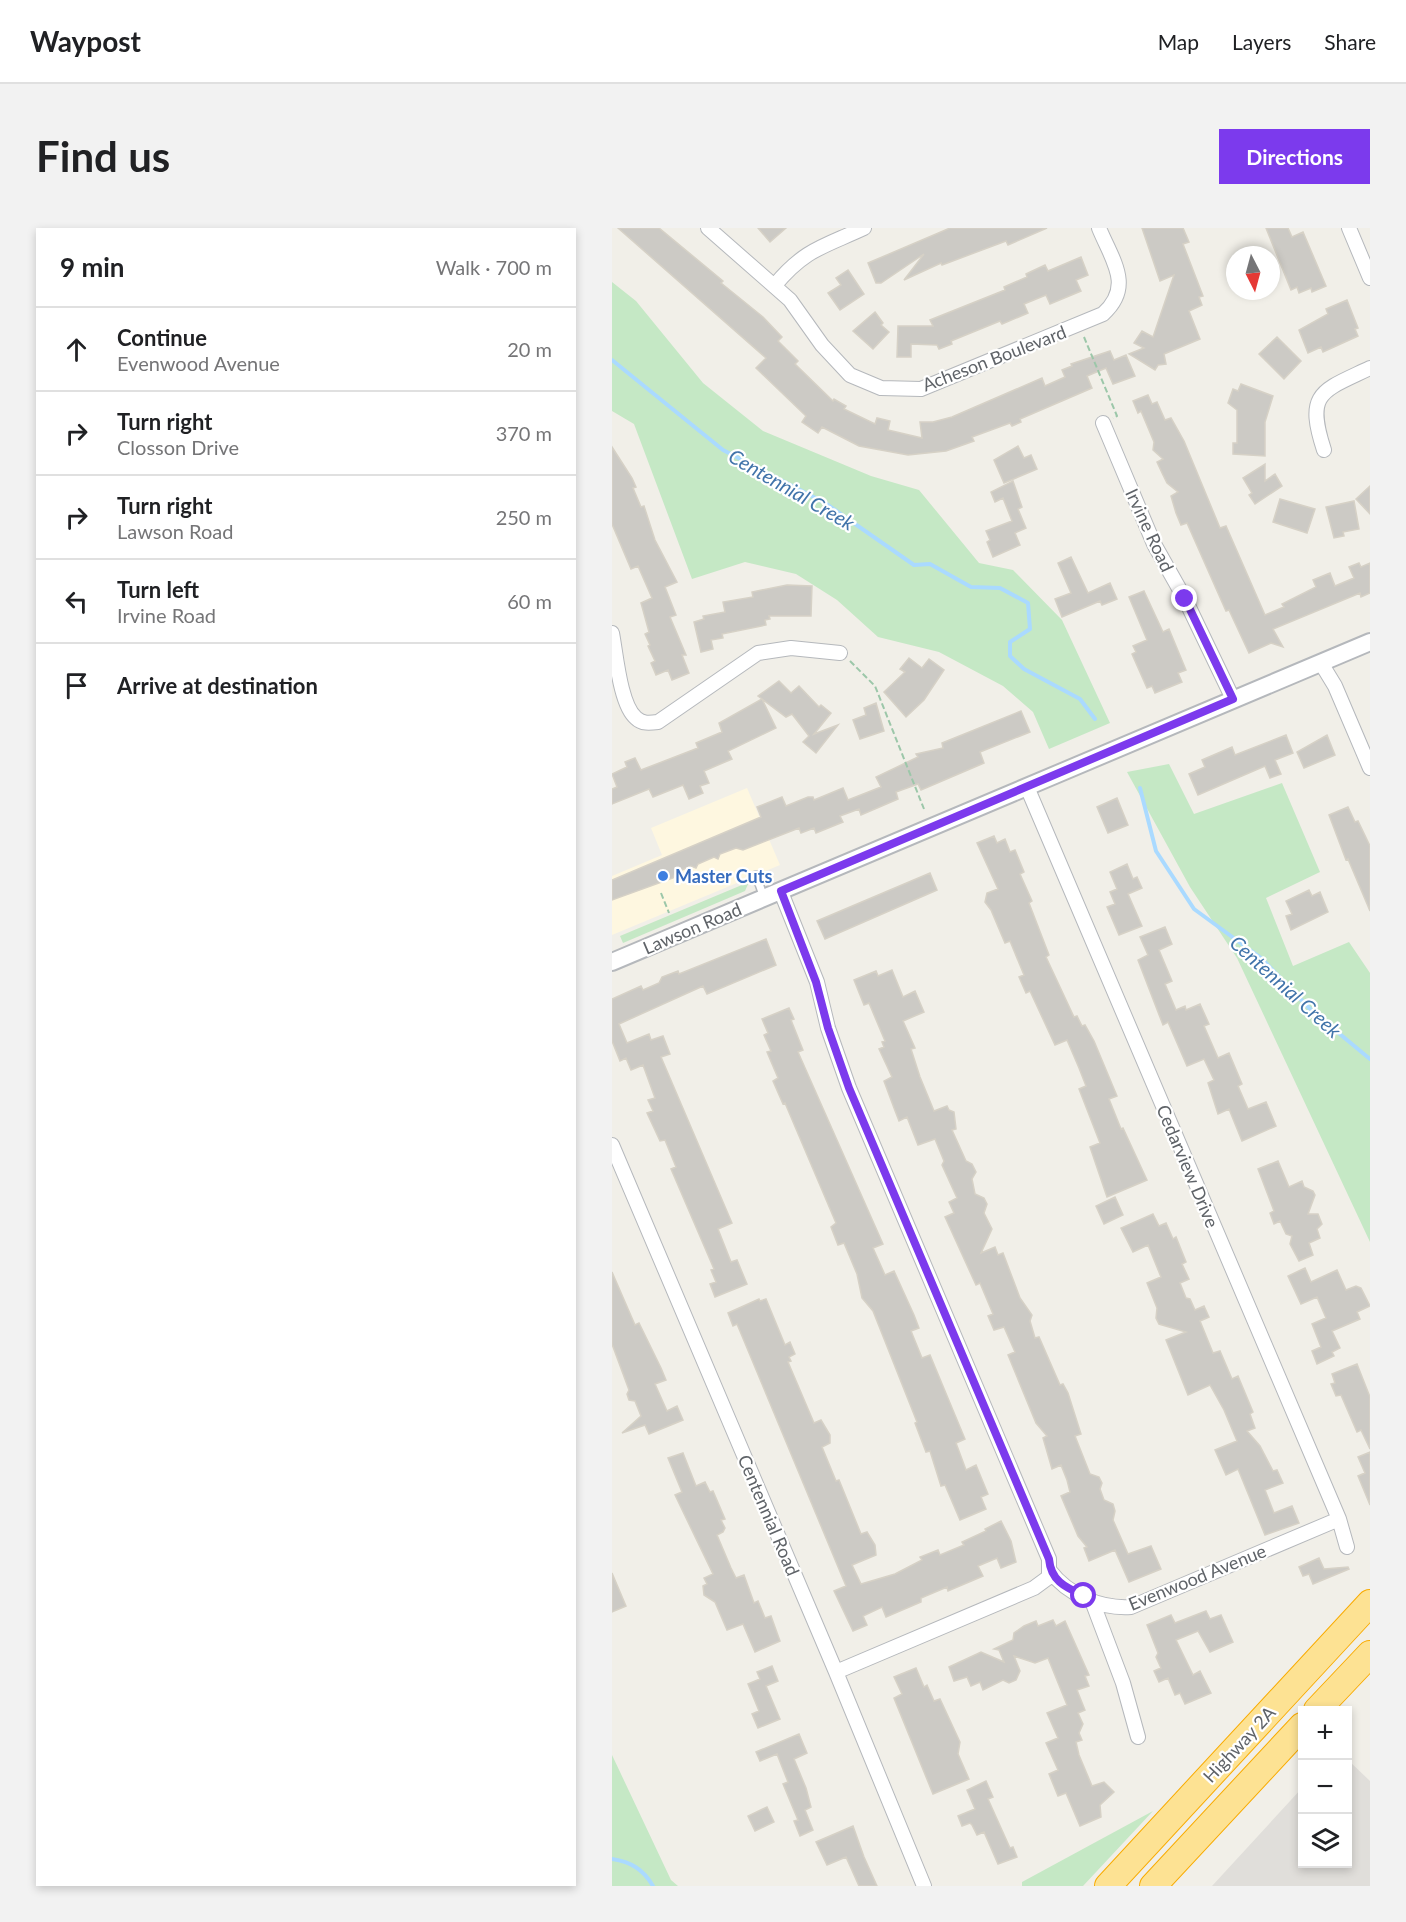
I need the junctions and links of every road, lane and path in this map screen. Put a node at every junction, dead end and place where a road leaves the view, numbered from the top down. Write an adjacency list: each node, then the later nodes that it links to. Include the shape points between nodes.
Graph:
1 (708, 228): 6 (street, Acheson Boulevard)
2 (864, 228): 6 (street, via 835,238 802,257)
3 (1099, 228): 7 (street, Acheson Boulevard, via 1118,273 1119,292 1103,314)
4 (1349, 228): 5 (street)
5 (1370, 278)
6 (775, 285): 7 (street, Acheson Boulevard, via 842,367 881,388 921,389)
7 (1079, 325): 9 (path, via 1117,416)
8 (1370, 368): 10 (street, via 1321,395 1315,423)
9 (1102, 423): 15 (street, Irvine Road, via 1154,544)
10 (1324, 450)
11 (612, 633): 13 (street, via 627,705 636,718 646,723 658,722 758,652 791,648)
12 (1370, 642): 14 (street, Lawson Road)
13 (840, 652): 18 (path, via 875,686)
14 (1321, 663): 15 (street, Lawson Road); 16 (street)
15 (1233, 699): 17 (street, Lawson Road)
16 (1370, 768)
17 (1027, 787): 20 (street, Lawson Road); 26 (street, Cedarview Drive)
18 (924, 809)
19 (756, 875): 22 (lane)
20 (781, 891): 22 (street, Lawson Road); 28 (street, via 816,982 849,1088 1049,1559)
21 (661, 893): 23 (path)
22 (764, 897): 24 (street, Lawson Road)
23 (669, 913)
24 (612, 962)
25 (612, 1145): 32 (street, Centennial Road)
26 (1338, 1519): 27 (street, Cedarview Drive); 29 (street, Evenwood Avenue, via 1131,1607 1105,1607)
27 (1347, 1547)
28 (1050, 1571): 29 (street, Evenwood Avenue, via 1065,1587); 32 (street, via 1045,1581 1014,1597)
29 (1092, 1601): 35 (street, via 1123,1683)
30 (1370, 1603): 37 (highway, Highway 2A)
31 (1370, 1654): 33 (highway)
32 (836, 1672): 36 (street, Centennial Road)
33 (1321, 1706)
34 (1298, 1730): 38 (highway, Highway 2A)
35 (1138, 1737)
36 (924, 1886)
37 (1108, 1886)
38 (1153, 1886)

